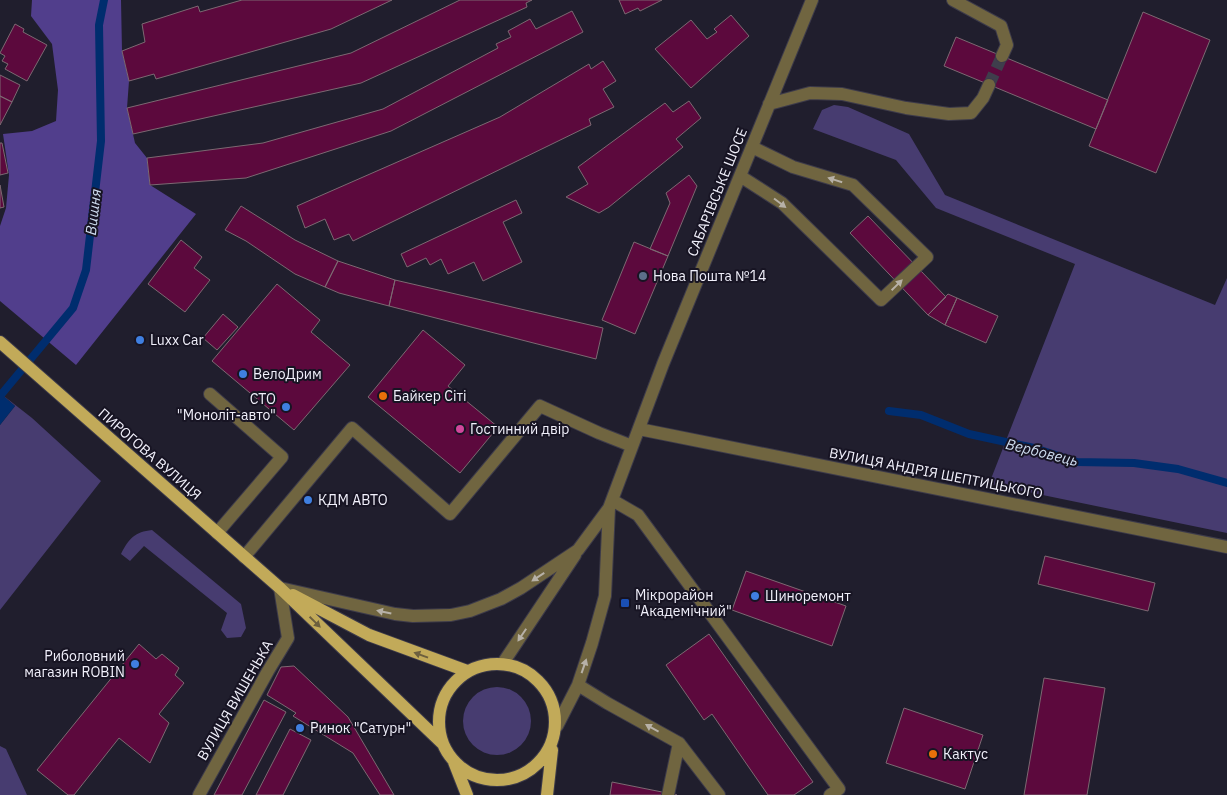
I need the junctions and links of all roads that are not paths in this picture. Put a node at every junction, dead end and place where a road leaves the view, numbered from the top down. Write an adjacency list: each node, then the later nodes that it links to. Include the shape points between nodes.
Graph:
1 (812, 0): 5 (street, САБАРІВСЬКЕ ШОСЕ)
2 (953, 0): 3 (street, via 1001,26 1007,45)
3 (1002, 56)
4 (989, 85): 5 (street, via 971,113 949,114 842,94 810,92)
5 (769, 104): 6 (street, САБАРІВСЬКЕ ШОСЕ)
6 (752, 147): 7 (street, САБАРІВСЬКЕ ШОСЕ); 7 (street, one-way to 6, via 782,203 881,300 927,257 853,185 793,167)
7 (740, 176): 10 (street, САБАРІВСЬКЕ ШОСЕ)
8 (0, 342): 13 (main road, ПИРОГОВА ВУЛИЦЯ)
9 (210, 394): 13 (street, via 282,457)
10 (639, 429): 11 (street, САБАРІВСЬКЕ ШОСЕ); 14 (street, ВУЛИЦЯ АНДРІЯ ШЕПТИЦЬКОГО)
11 (632, 446): 12 (street, САБАРІВСЬКЕ ШОСЕ); 16 (street, via 540,406 450,514 352,428)
12 (611, 504): 15 (street); 20 (street, one-way to 12, via 605,596); 31 (street, via 638,514 839,788)
13 (217, 533): 16 (main road, ПИРОГОВА ВУЛИЦЯ)
14 (1227, 547)
15 (578, 550): 17 (street, one-way to 17, via 500,599 452,615 395,614); 18 (street, one-way to 18)
16 (244, 557): 17 (main road, ПИРОГОВА ВУЛИЦЯ)
17 (280, 588): 19 (main road, ПИРОГОВА ВУЛИЦЯ, one-way to 17, via 369,634); 24 (main road, ПИРОГОВА ВУЛИЦЯ, one-way to 24); 26 (street, ВУЛИЦЯ ВИШЕНЬКА, via 288,638)
18 (503, 663): 19 (main road); 21 (main road, via 525,670 542,684 553,704)
19 (467, 671): 24 (main road, via 451,685 441,703 438,724)
20 (578, 685): 21 (street); 23 (street, one-way to 20)
21 (556, 726): 22 (main road)
22 (553, 742): 25 (main road, via 543,760 528,773 509,780 489,780 470,774); 28 (main road)
23 (679, 743): 29 (street); 30 (street)
24 (443, 744): 25 (main road)
25 (454, 762): 27 (main road)
26 (199, 795)
27 (467, 795)
28 (547, 795)
29 (668, 795)
30 (719, 795)
31 (830, 795)

